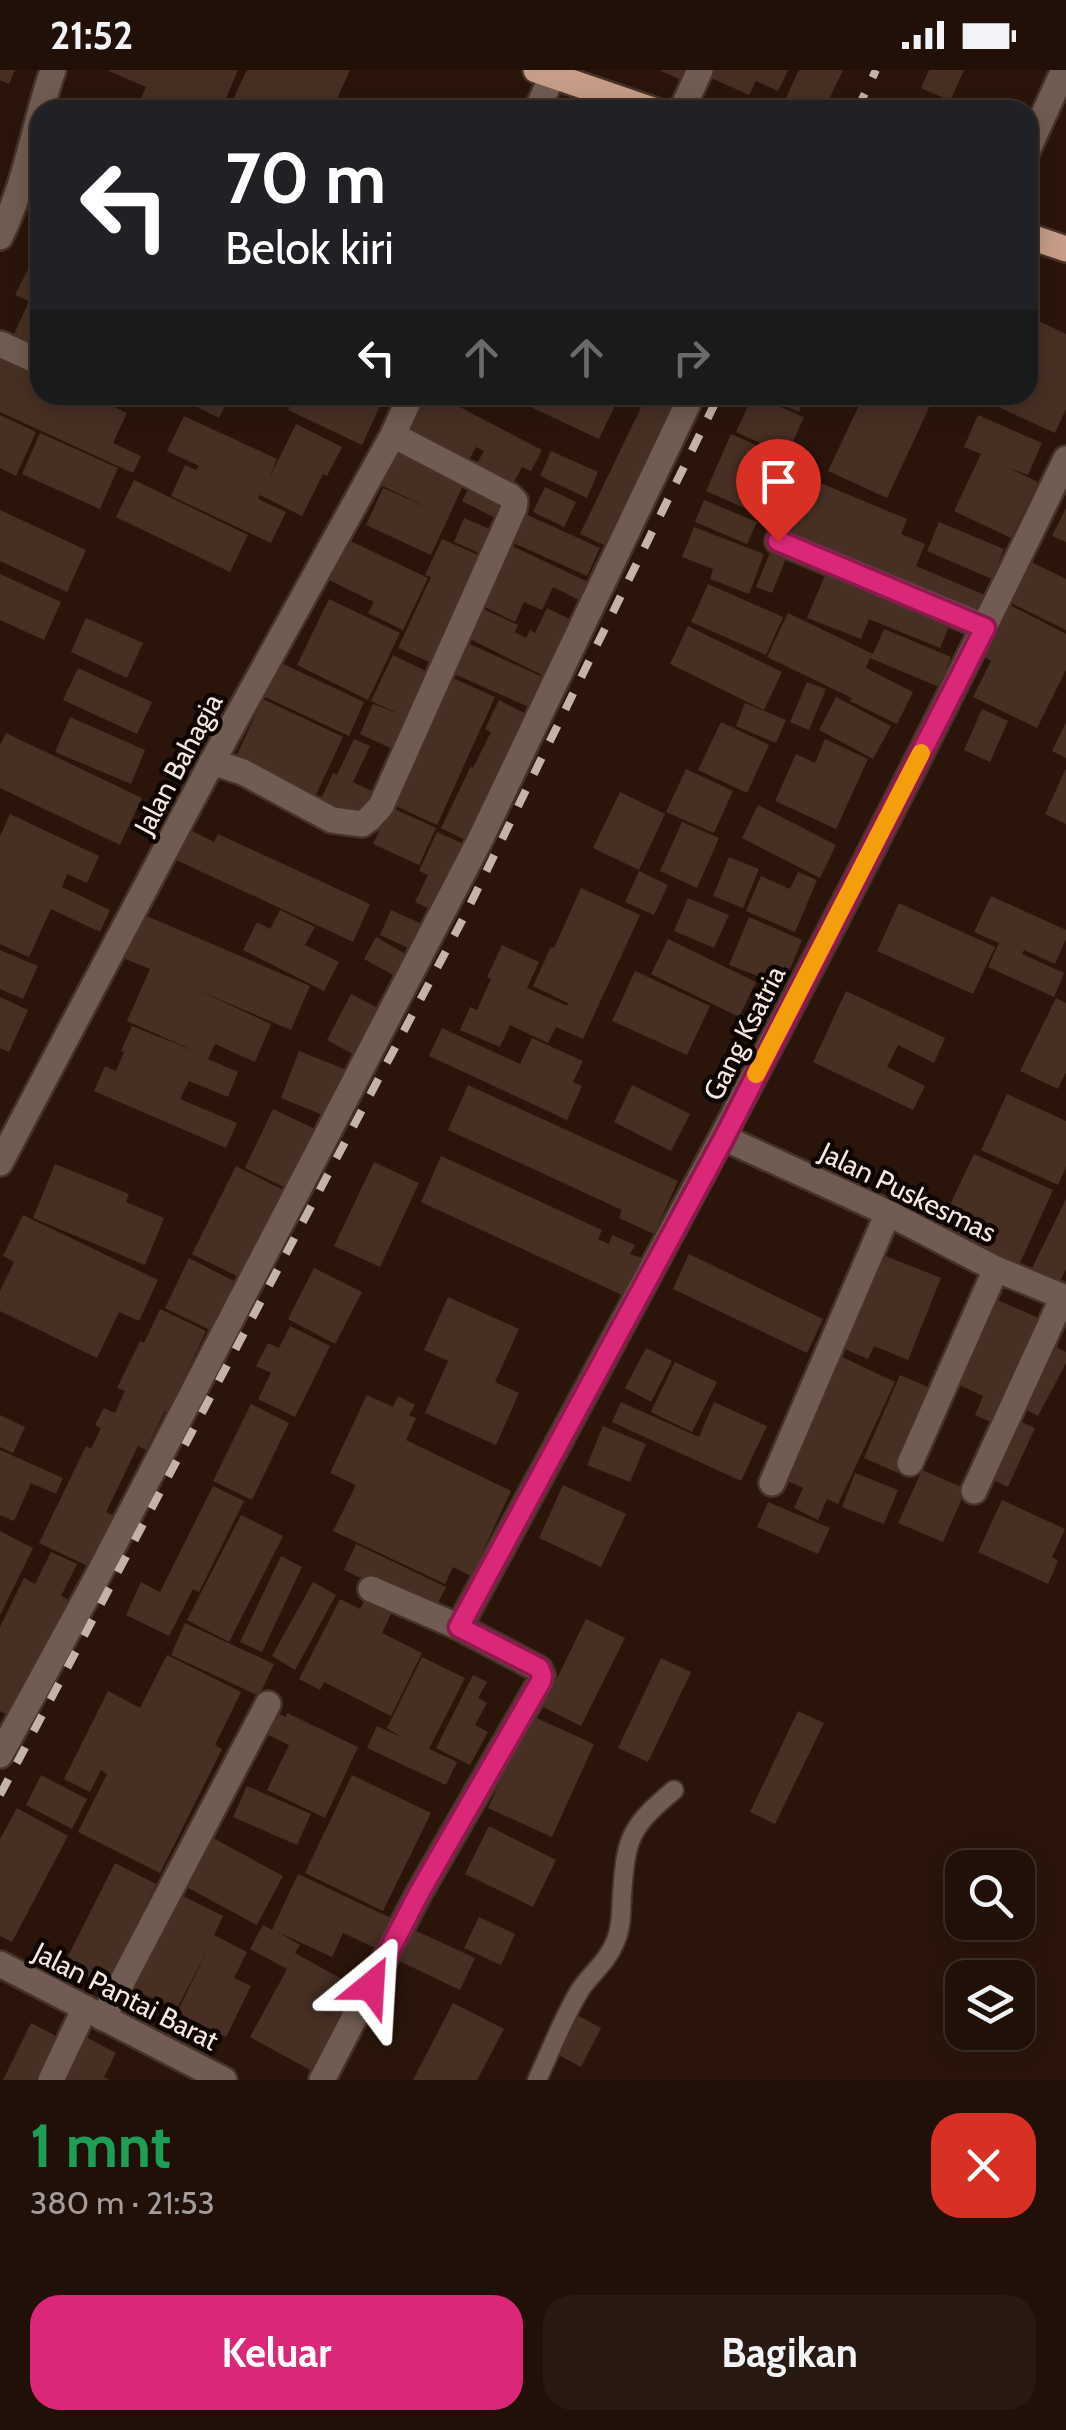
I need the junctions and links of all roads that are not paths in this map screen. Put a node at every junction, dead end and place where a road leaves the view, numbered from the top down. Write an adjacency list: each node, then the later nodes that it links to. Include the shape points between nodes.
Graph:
1 (53, 70): 5 (street)
2 (700, 70): 8 (street)
3 (1064, 70): 9 (street)
4 (548, 72): 6 (street); 7 (main road)
5 (43, 100)
6 (540, 100)
7 (625, 100)
8 (686, 100)
9 (1038, 127)
10 (30, 150): 11 (street)
11 (0, 237)
12 (1038, 240): 13 (main road)
13 (1066, 250)
14 (0, 344): 15 (street)
15 (30, 358)
16 (407, 405): 18 (street, Jalan Bahagia)
17 (687, 405): 34 (street, via 481,838)
18 (393, 436): 22 (street, Jalan Bahagia); 22 (street, via 515,501 380,806 362,824 332,820)
19 (1066, 459): 21 (street, Gang Ksatria)
20 (778, 541): 21 (street)
21 (985, 628): 23 (street, Gang Ksatria)
22 (212, 762): 24 (street, Jalan Bahagia)
23 (724, 1138): 25 (street, Jalan Puskesmas); 32 (street, Gang Ksatria)
24 (0, 1163)
25 (888, 1214): 26 (street, Jalan Puskesmas); 29 (street)
26 (996, 1268): 27 (street, Jalan Puskesmas); 28 (street)
27 (1065, 1298): 30 (street)
28 (910, 1463)
29 (772, 1483)
30 (974, 1492)
31 (371, 1589): 32 (street)
32 (459, 1627): 40 (street, via 539,1668 541,1681)
33 (268, 1704): 37 (street)
34 (0, 1755)
35 (674, 1790): 41 (lane, via 635,1829 617,1938 583,1986)
36 (0, 1964): 37 (street, Jalan Pantai Barat)
37 (94, 2013): 38 (street); 39 (street, Jalan Pantai Barat)
38 (50, 2080)
39 (224, 2080)
40 (322, 2080)
41 (537, 2080)

